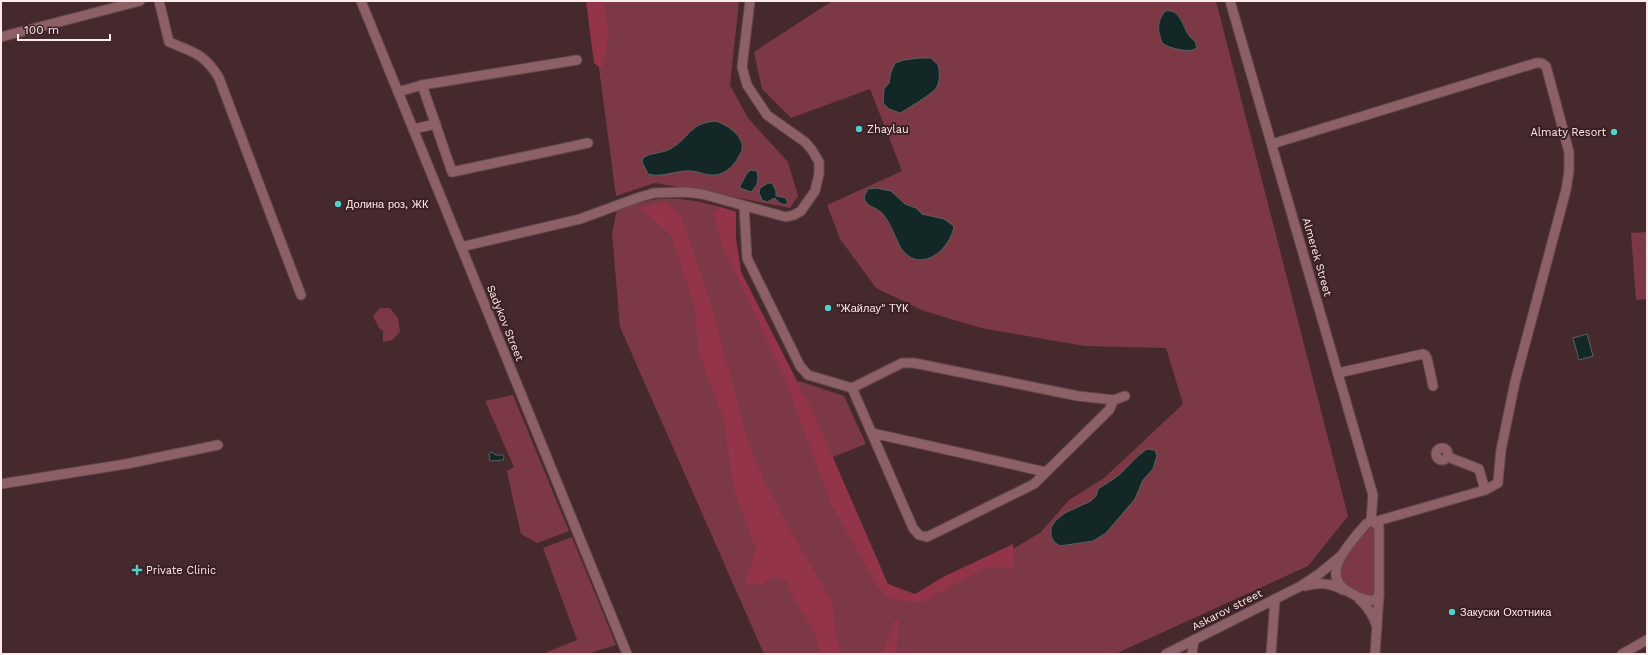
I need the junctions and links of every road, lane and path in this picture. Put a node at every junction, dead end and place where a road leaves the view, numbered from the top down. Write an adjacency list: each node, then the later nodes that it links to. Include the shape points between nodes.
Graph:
1 (140, 1): 6 (street)
2 (159, 1): 16 (street, via 169,42 200,55 209,62 219,78)
3 (361, 1): 9 (street, Sadykov Street)
4 (750, 1): 14 (street, via 742,67 747,85 767,115 798,136 812,150 819,162 819,174 816,191 801,211 794,215 786,217)
5 (1230, 1): 13 (street, Almerek Street)
6 (1, 37)
7 (577, 60): 8 (street)
8 (422, 85): 9 (street); 10 (street)
9 (398, 92): 11 (street, Sadykov Street)
10 (436, 124): 11 (street); 12 (street, via 452,172)
11 (413, 130): 15 (street, Sadykov Street)
12 (588, 144)
13 (1272, 144): 17 (street, Almerek Street); 27 (street, via 1536,63 1546,66 1569,152 1569,171 1515,382 1501,450 1498,483)
14 (744, 206): 15 (street, via 702,194 654,193 580,219); 19 (street, via 747,258 800,366 808,375)
15 (461, 247): 37 (street, Sadykov Street)
16 (301, 295)
17 (1338, 374): 18 (street, via 1423,354 1427,358); 28 (street, Almerek Street, via 1373,495)
18 (1433, 386)
19 (852, 388): 21 (street, via 902,363 914,362 1078,396); 22 (street)
20 (1125, 396): 21 (street)
21 (1114, 400): 25 (street, via 1109,410)
22 (872, 433): 25 (street); 25 (street, via 913,528 919,535 927,537 1034,484)
23 (218, 445): 26 (street, via 126,464)
24 (1448, 457): 27 (street, via 1479,469)
25 (1046, 472)
26 (1, 484)
27 (1485, 490): 28 (street)
28 (1373, 521): 29 (street, via 1366,524); 31 (street, Almerek Street, via 1379,527)
29 (1342, 555): 30 (street); 32 (street, via 1336,566 1337,579 1344,589)
30 (1299, 587): 32 (street, via 1318,583 1332,584); 33 (street, Askarov street)
31 (1379, 595): 32 (street, via 1375,600 1367,601); 34 (street, Almerek Street)
32 (1356, 596): 34 (street, via 1366,605)
33 (1275, 599): 35 (street, Askarov street); 40 (street)
34 (1377, 628): 41 (street)
35 (1194, 640): 38 (street, Askarov street); 39 (street)
36 (1647, 640): 42 (street)
37 (627, 654)
38 (1166, 654)
39 (1192, 654)
40 (1271, 654)
41 (1375, 654)
42 (1622, 654)

